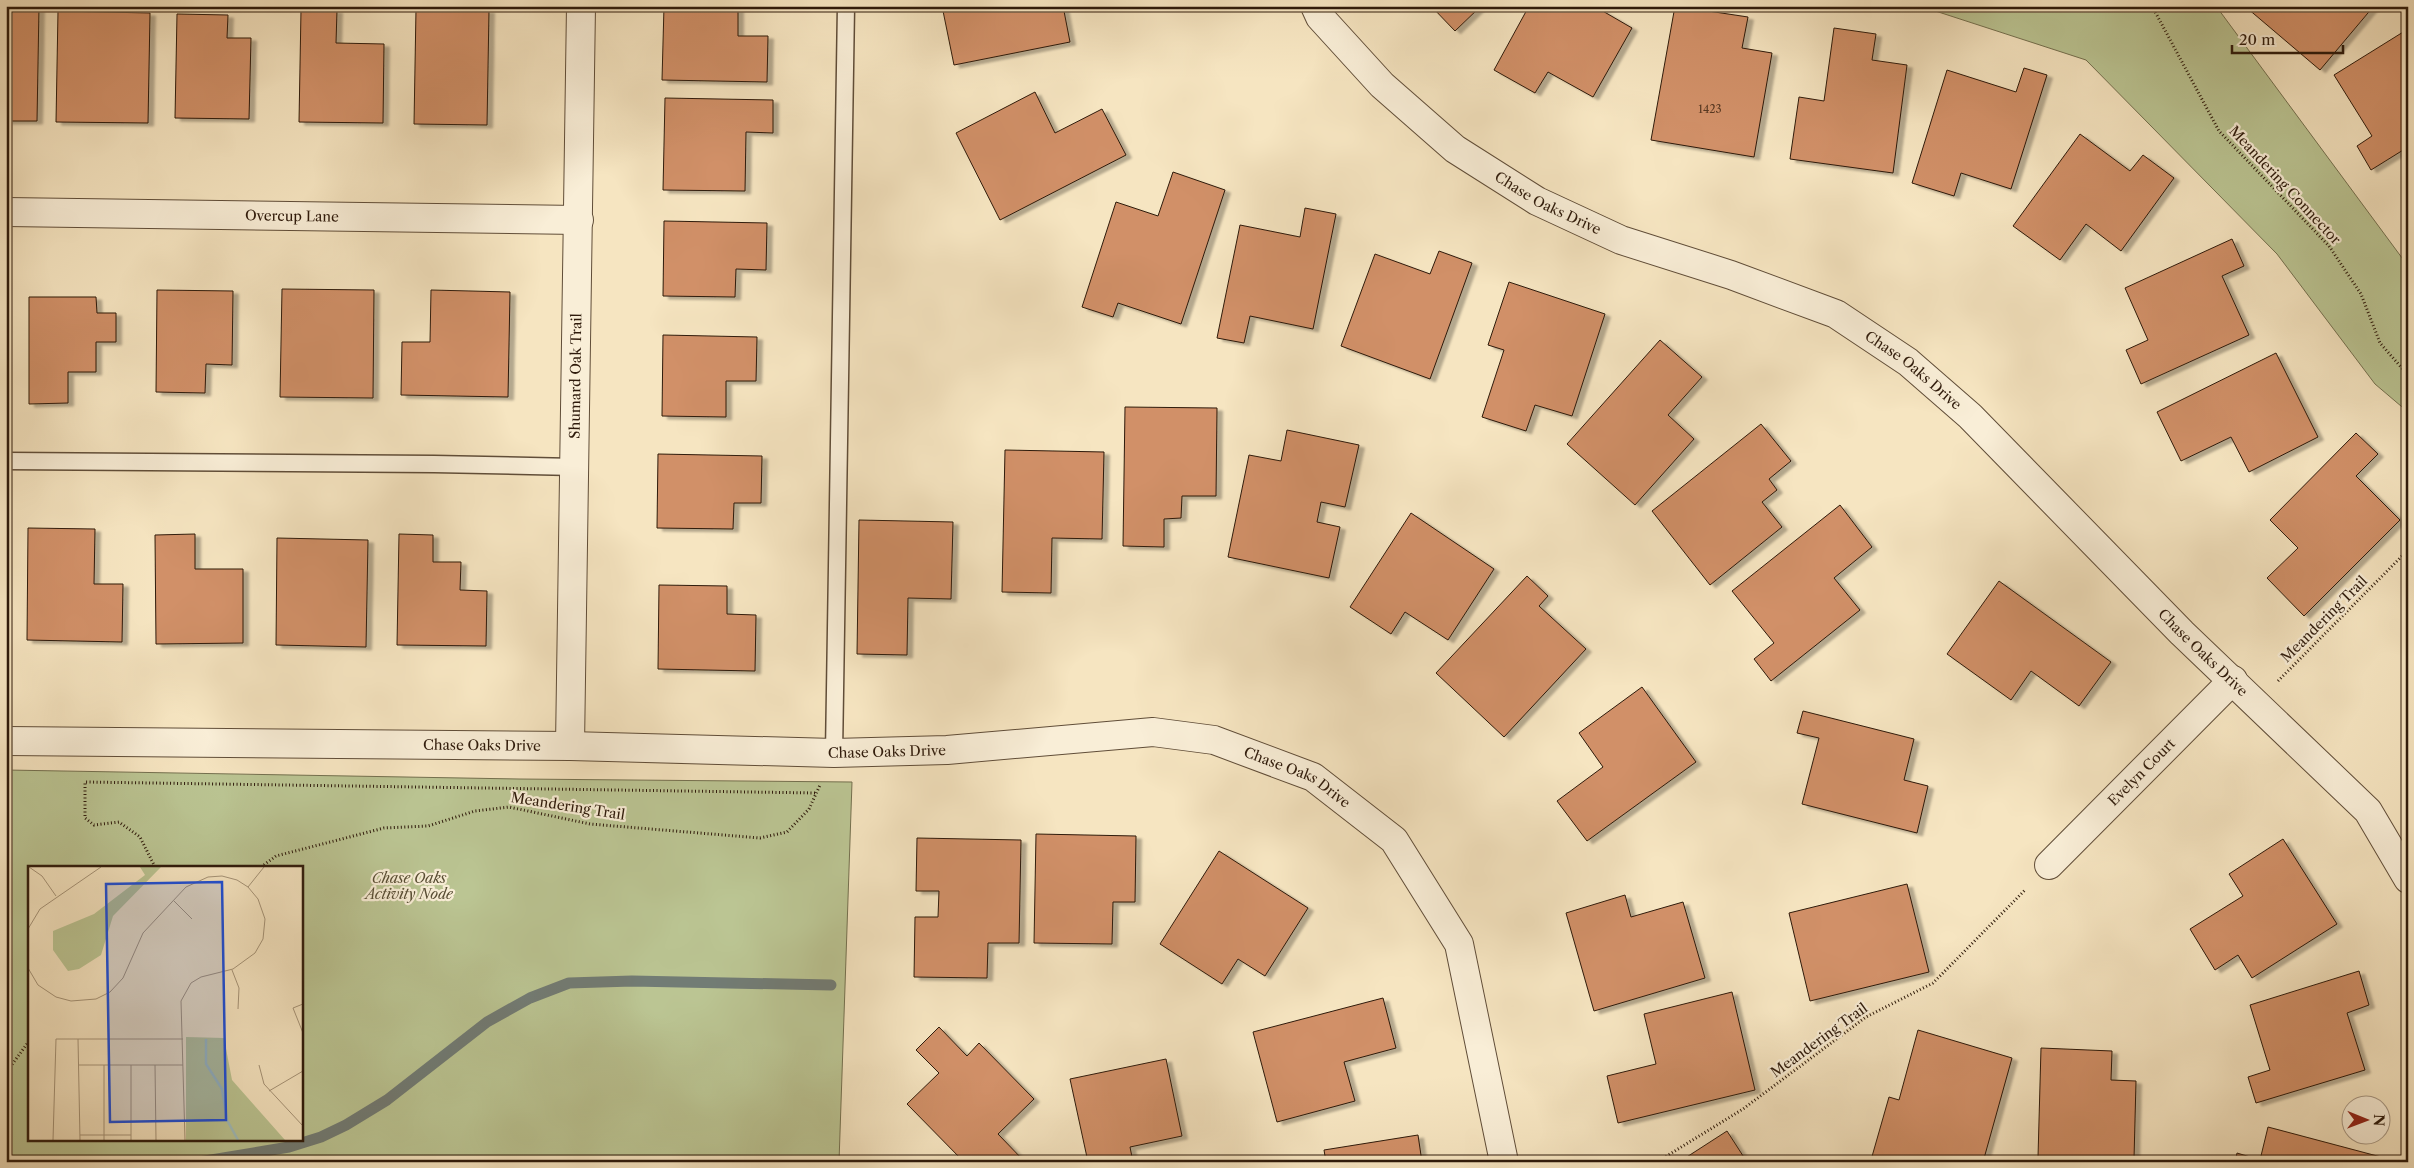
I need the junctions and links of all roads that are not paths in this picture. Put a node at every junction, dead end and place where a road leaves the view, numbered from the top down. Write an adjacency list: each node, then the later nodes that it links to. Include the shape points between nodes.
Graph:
1 (581, 6): 5 (street, Shumard Oak Trail)
2 (846, 6): 11 (lane)
3 (1315, 6): 8 (street, Chase Oaks Drive, via 1320,17 1382,85 1455,149 1537,201 1621,240 1731,274 1836,314 1908,362 1970,416 2182,633)
4 (6, 212): 5 (street, Overcup Lane)
5 (579, 220): 7 (street, Shumard Oak Trail)
6 (6, 461): 7 (lane)
7 (575, 466): 10 (street, Shumard Oak Trail)
8 (2234, 680): 12 (street, Evelyn Court); 13 (street, Chase Oaks Drive, via 2368,811)
9 (6, 741): 10 (street, Chase Oaks Drive)
10 (570, 746): 11 (street, Chase Oaks Drive)
11 (834, 753): 14 (street, Chase Oaks Drive, via 947,750 1154,732 1214,740 1313,777 1394,840 1459,944)
12 (2049, 865)
13 (2408, 879)
14 (1504, 1162)

